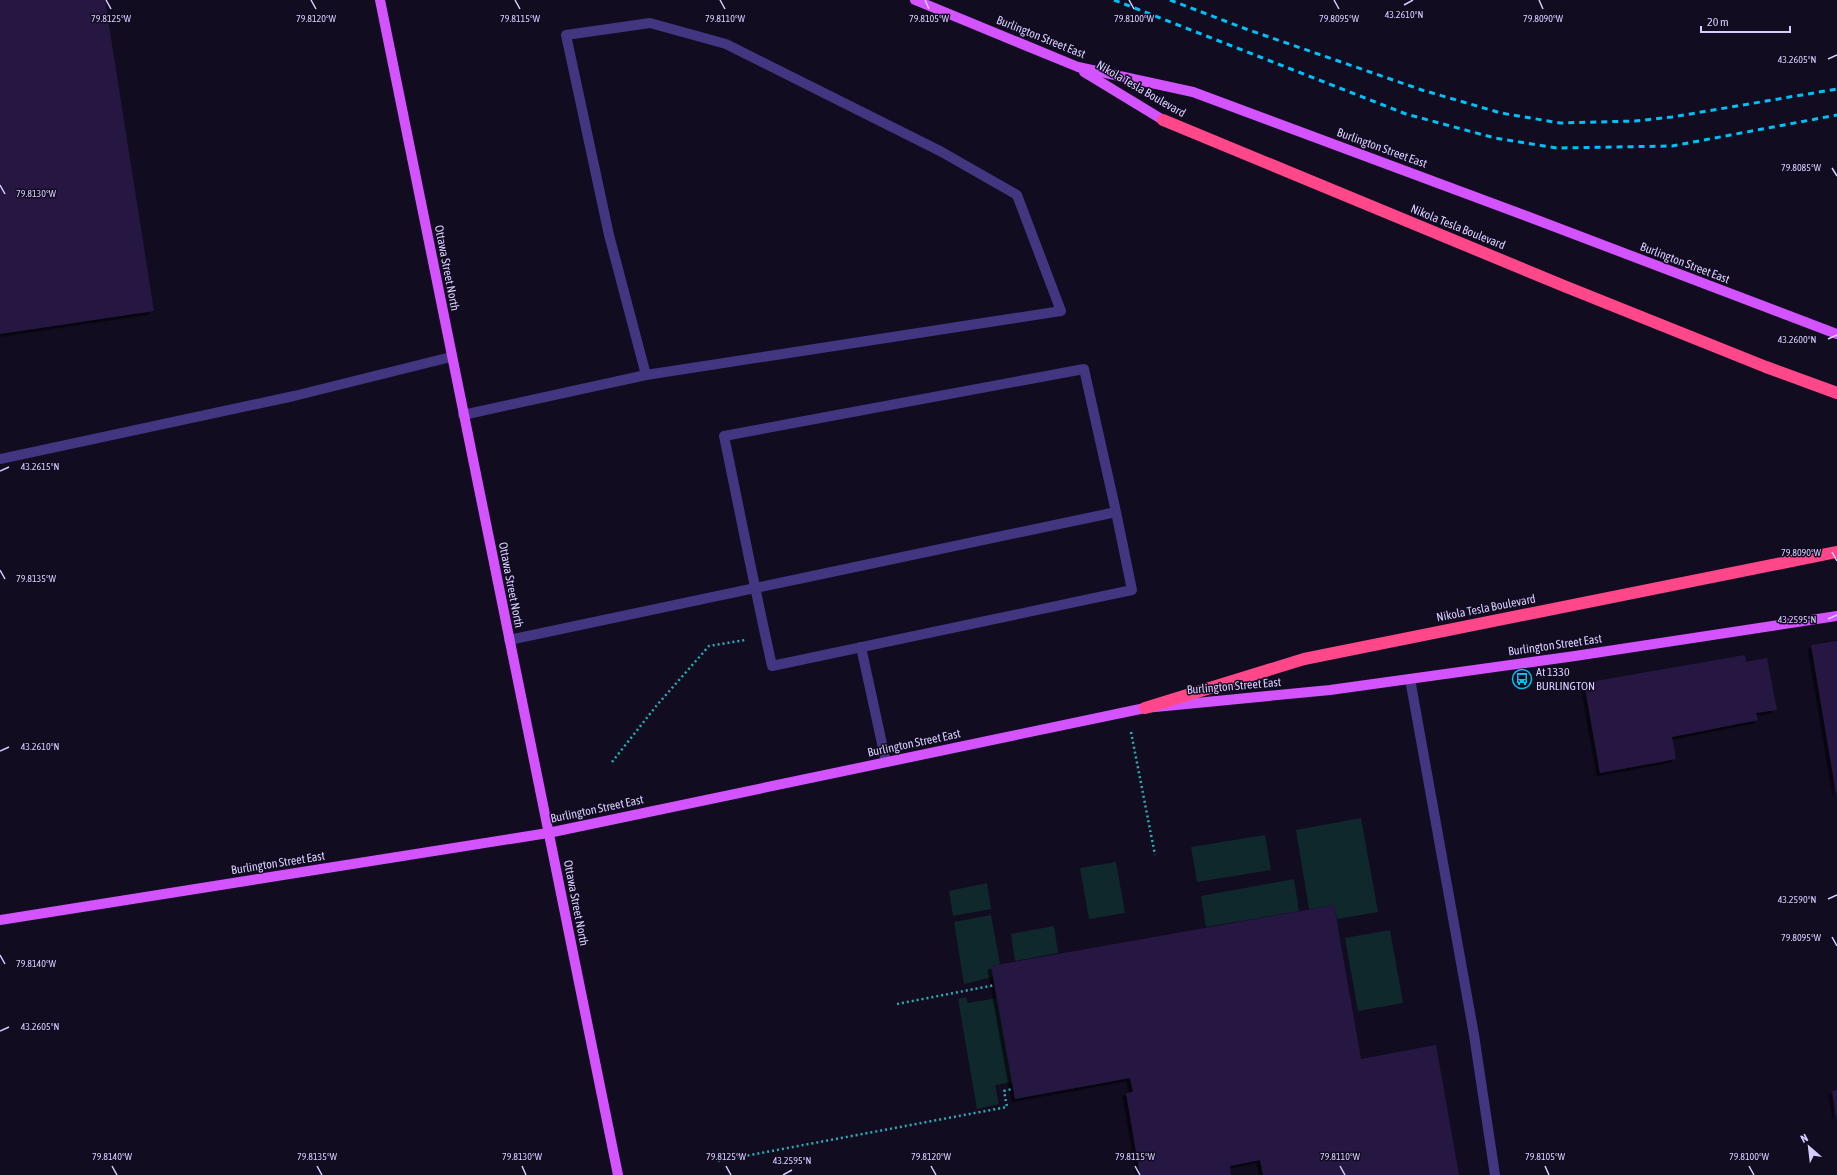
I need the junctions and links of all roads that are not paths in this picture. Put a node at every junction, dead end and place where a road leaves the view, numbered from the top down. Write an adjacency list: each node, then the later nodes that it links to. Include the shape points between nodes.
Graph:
1 (380, 0): 6 (main road, Ottawa Street North)
2 (915, 0): 3 (main road, Burlington Street East)
3 (1078, 68): 4 (main road, Nikola Tesla Boulevard); 5 (main road, Burlington Street East, via 1193,92)
4 (1163, 120): 8 (highway, Nikola Tesla Boulevard, via 1564,286)
5 (1837, 334)
6 (451, 357): 9 (main road, Ottawa Street North); 10 (lane, via 294,396)
7 (646, 375): 7 (lane, via 685,369 1061,310 1017,195 940,151 726,44 650,23 566,35 609,235); 9 (lane)
8 (1837, 393)
9 (463, 415): 15 (main road, Ottawa Street North)
10 (0, 459)
11 (1116, 512): 13 (lane); 13 (lane, via 1084,369 724,436); 16 (lane, via 1132,590)
12 (1837, 552): 18 (highway, Nikola Tesla Boulevard, via 1304,659)
13 (755, 588): 15 (lane); 16 (lane, via 772,666)
14 (1837, 616): 17 (main road, Burlington Street East)
15 (509, 640): 20 (main road, Ottawa Street North)
16 (861, 647): 19 (lane)
17 (1410, 679): 18 (main road, Burlington Street East, via 1330,690); 23 (lane, via 1474,1035)
18 (1145, 708): 19 (main road, Burlington Street East)
19 (886, 762): 20 (main road, Burlington Street East)
20 (548, 833): 21 (main road, Burlington Street East); 22 (main road, Ottawa Street North)
21 (0, 920)
22 (618, 1175)
23 (1495, 1175)

